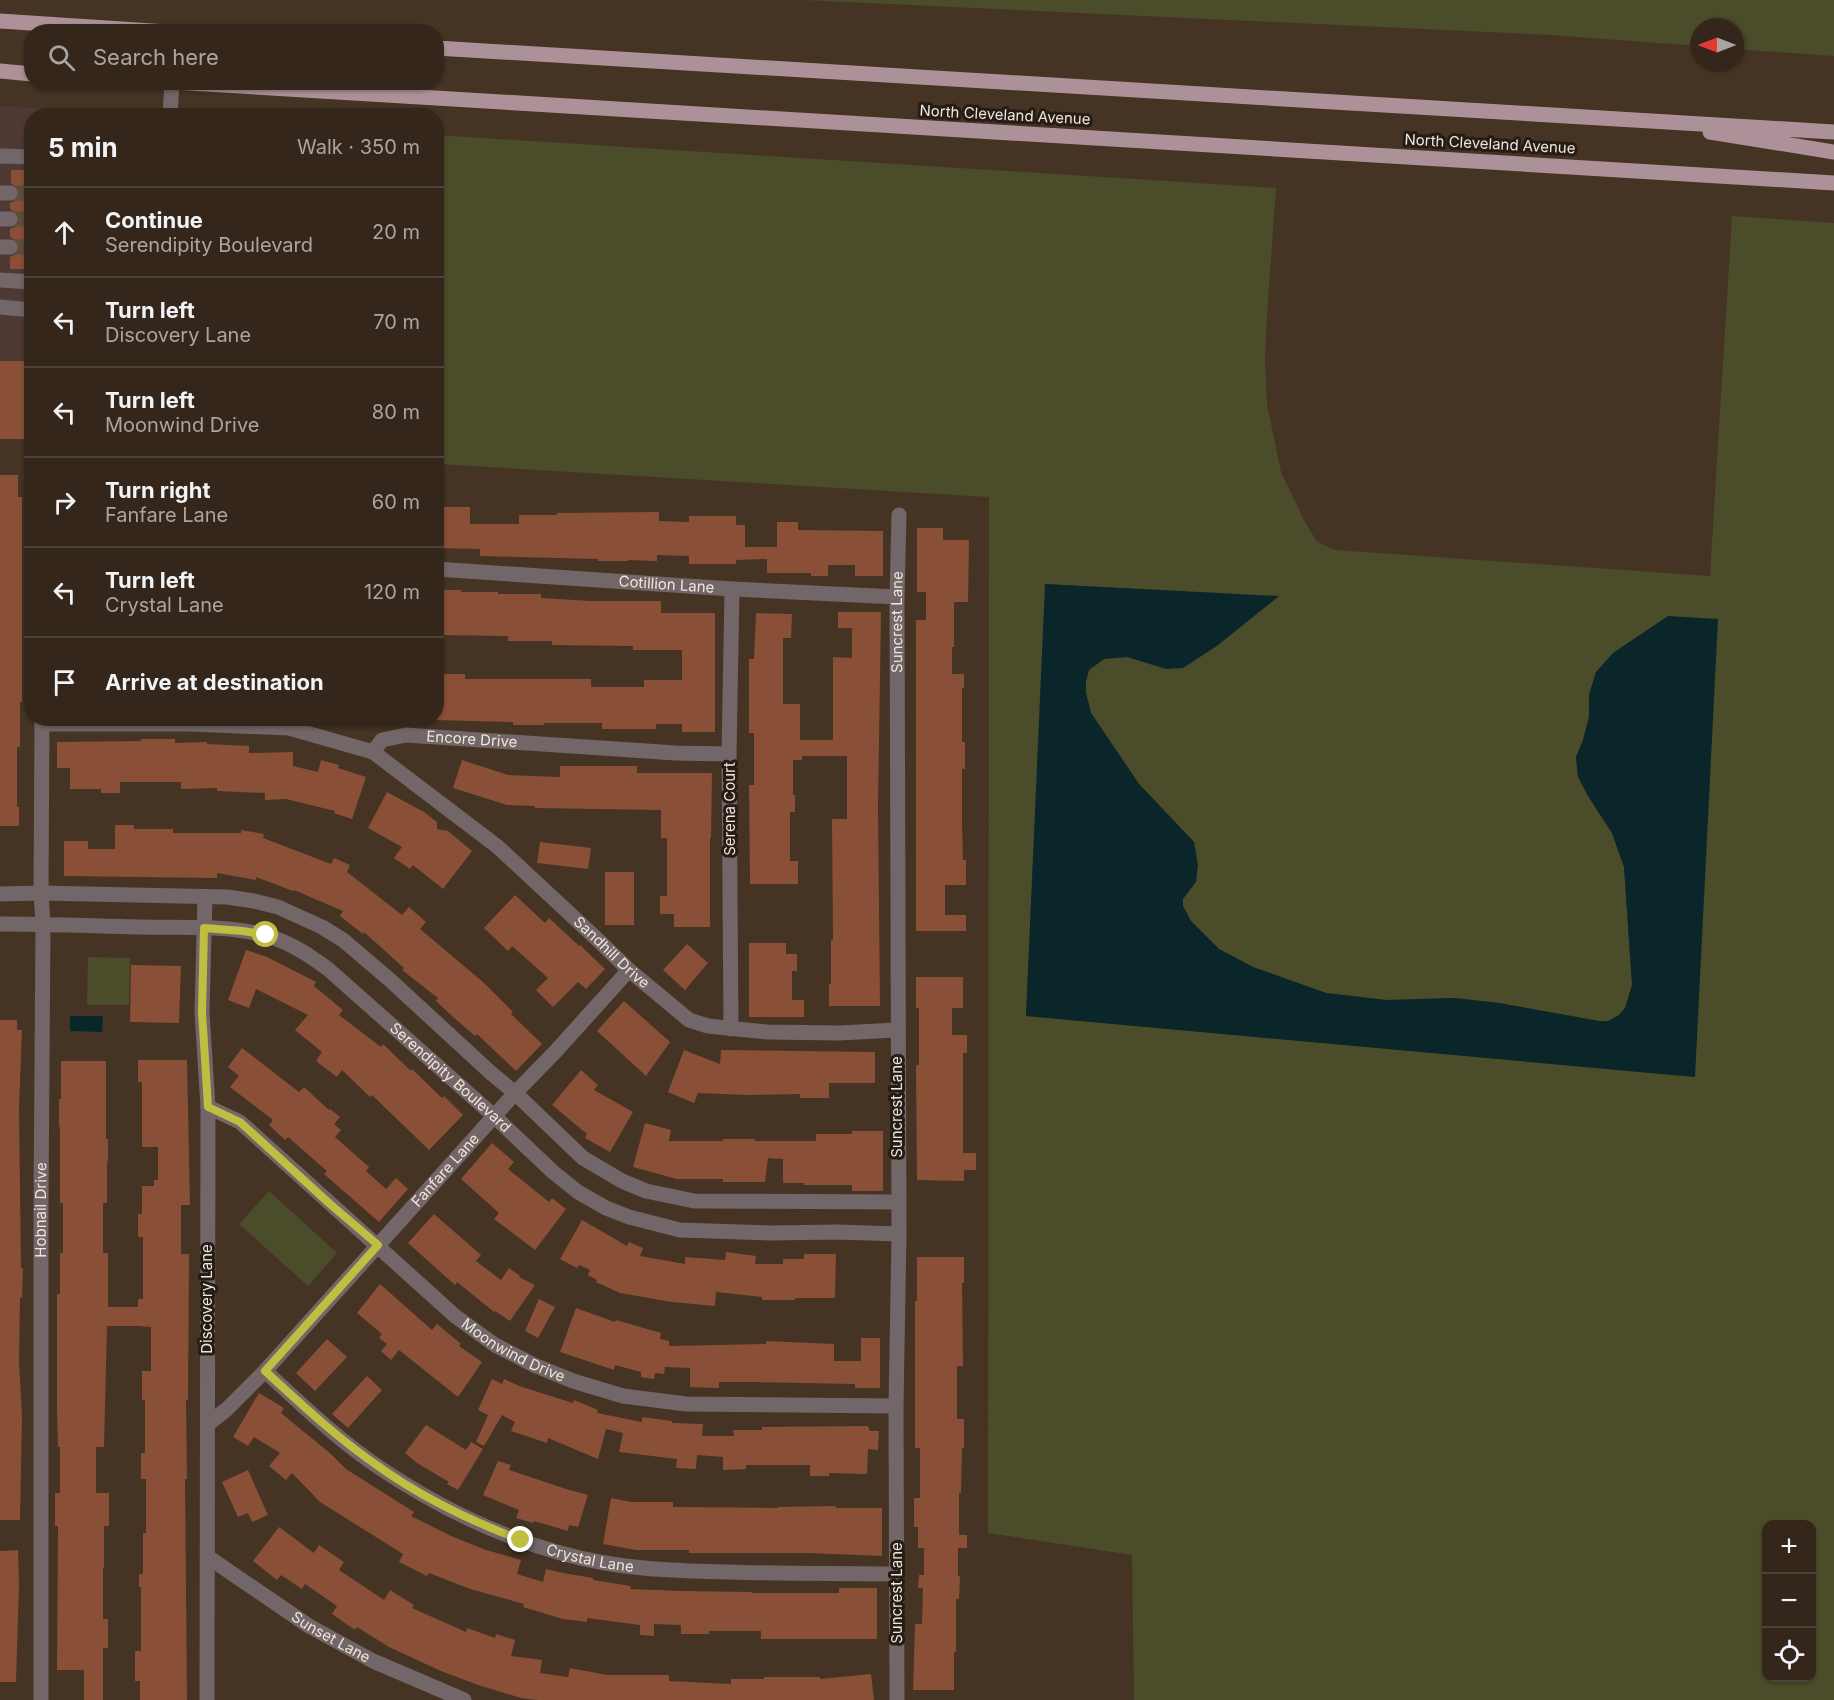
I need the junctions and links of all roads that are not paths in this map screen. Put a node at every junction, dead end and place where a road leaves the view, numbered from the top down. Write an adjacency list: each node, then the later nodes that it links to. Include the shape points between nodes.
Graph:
1 (0, 21): 2 (main road)
2 (46, 24)
3 (444, 48): 9 (main road)
4 (0, 71): 5 (main road)
5 (24, 73)
6 (172, 90): 8 (street)
7 (305, 90): 14 (main road, North Cleveland Avenue)
8 (171, 108)
9 (1622, 118): 10 (main road); 11 (main road)
10 (1834, 132)
11 (1834, 152)
12 (0, 156): 13 (street)
13 (24, 157)
14 (1834, 183)
15 (0, 280): 16 (street)
16 (24, 282)
17 (0, 307): 18 (street)
18 (24, 309)
19 (899, 514): 22 (street, Suncrest Lane)
20 (444, 571): 21 (street, Cotillion Lane)
21 (732, 589): 22 (street, Cotillion Lane); 26 (street, Serena Court)
22 (897, 597): 35 (street, Suncrest Lane)
23 (42, 726): 27 (street, Hobnail Drive)
24 (239, 726): 25 (street, via 289,728)
25 (374, 752): 26 (street, Encore Drive, via 382,740 406,735); 33 (street, Sandhill Drive, via 498,847)
26 (729, 754): 34 (street, Serena Court)
27 (41, 893): 28 (street, Serendipity Boulevard); 29 (street, Serendipity Boulevard); 31 (street, Hobnail Drive)
28 (0, 894)
29 (205, 897): 32 (street, Discovery Lane); 36 (street, Serendipity Boulevard, via 270,905 302,917 343,940)
30 (0, 924): 31 (street, Serendipity Boulevard)
31 (43, 924): 32 (street, Serendipity Boulevard); 47 (street, Hobnail Drive)
32 (204, 928): 37 (street, Discovery Lane, via 202,1012); 38 (street, Serendipity Boulevard, via 266,935 312,957)
33 (628, 970): 34 (street, Sandhill Drive, via 689,1020); 36 (street, Fanfare Lane)
34 (731, 1029): 35 (street, Sandhill Drive, via 839,1033)
35 (897, 1030): 39 (street, Suncrest Lane)
36 (515, 1093): 38 (street, Fanfare Lane); 39 (street, Serendipity Boulevard, via 583,1158 646,1191 694,1201)
37 (208, 1107): 41 (street, Moonwind Drive, via 240,1122); 44 (street, Discovery Lane)
38 (494, 1116): 40 (street, Serendipity Boulevard, via 578,1192 606,1208 655,1224 705,1232); 41 (street, Fanfare Lane)
39 (897, 1202): 40 (street, Suncrest Lane)
40 (899, 1234): 43 (street, Suncrest Lane)
41 (378, 1245): 42 (street, Fanfare Lane); 43 (street, Moonwind Drive, via 455,1316 495,1345 592,1387 686,1404)
42 (265, 1371): 44 (street, Fanfare Lane); 46 (street, Crystal Lane, via 317,1419 380,1468 459,1514 521,1540 605,1563 667,1571)
43 (896, 1406): 46 (street, Suncrest Lane)
44 (208, 1424): 45 (street, Discovery Lane)
45 (208, 1557): 48 (street, Discovery Lane); 49 (street, Sunset Lane, via 309,1626 373,1661)
46 (896, 1574): 50 (street, Suncrest Lane)
47 (41, 1700)
48 (207, 1700)
49 (464, 1700)
50 (897, 1700)

